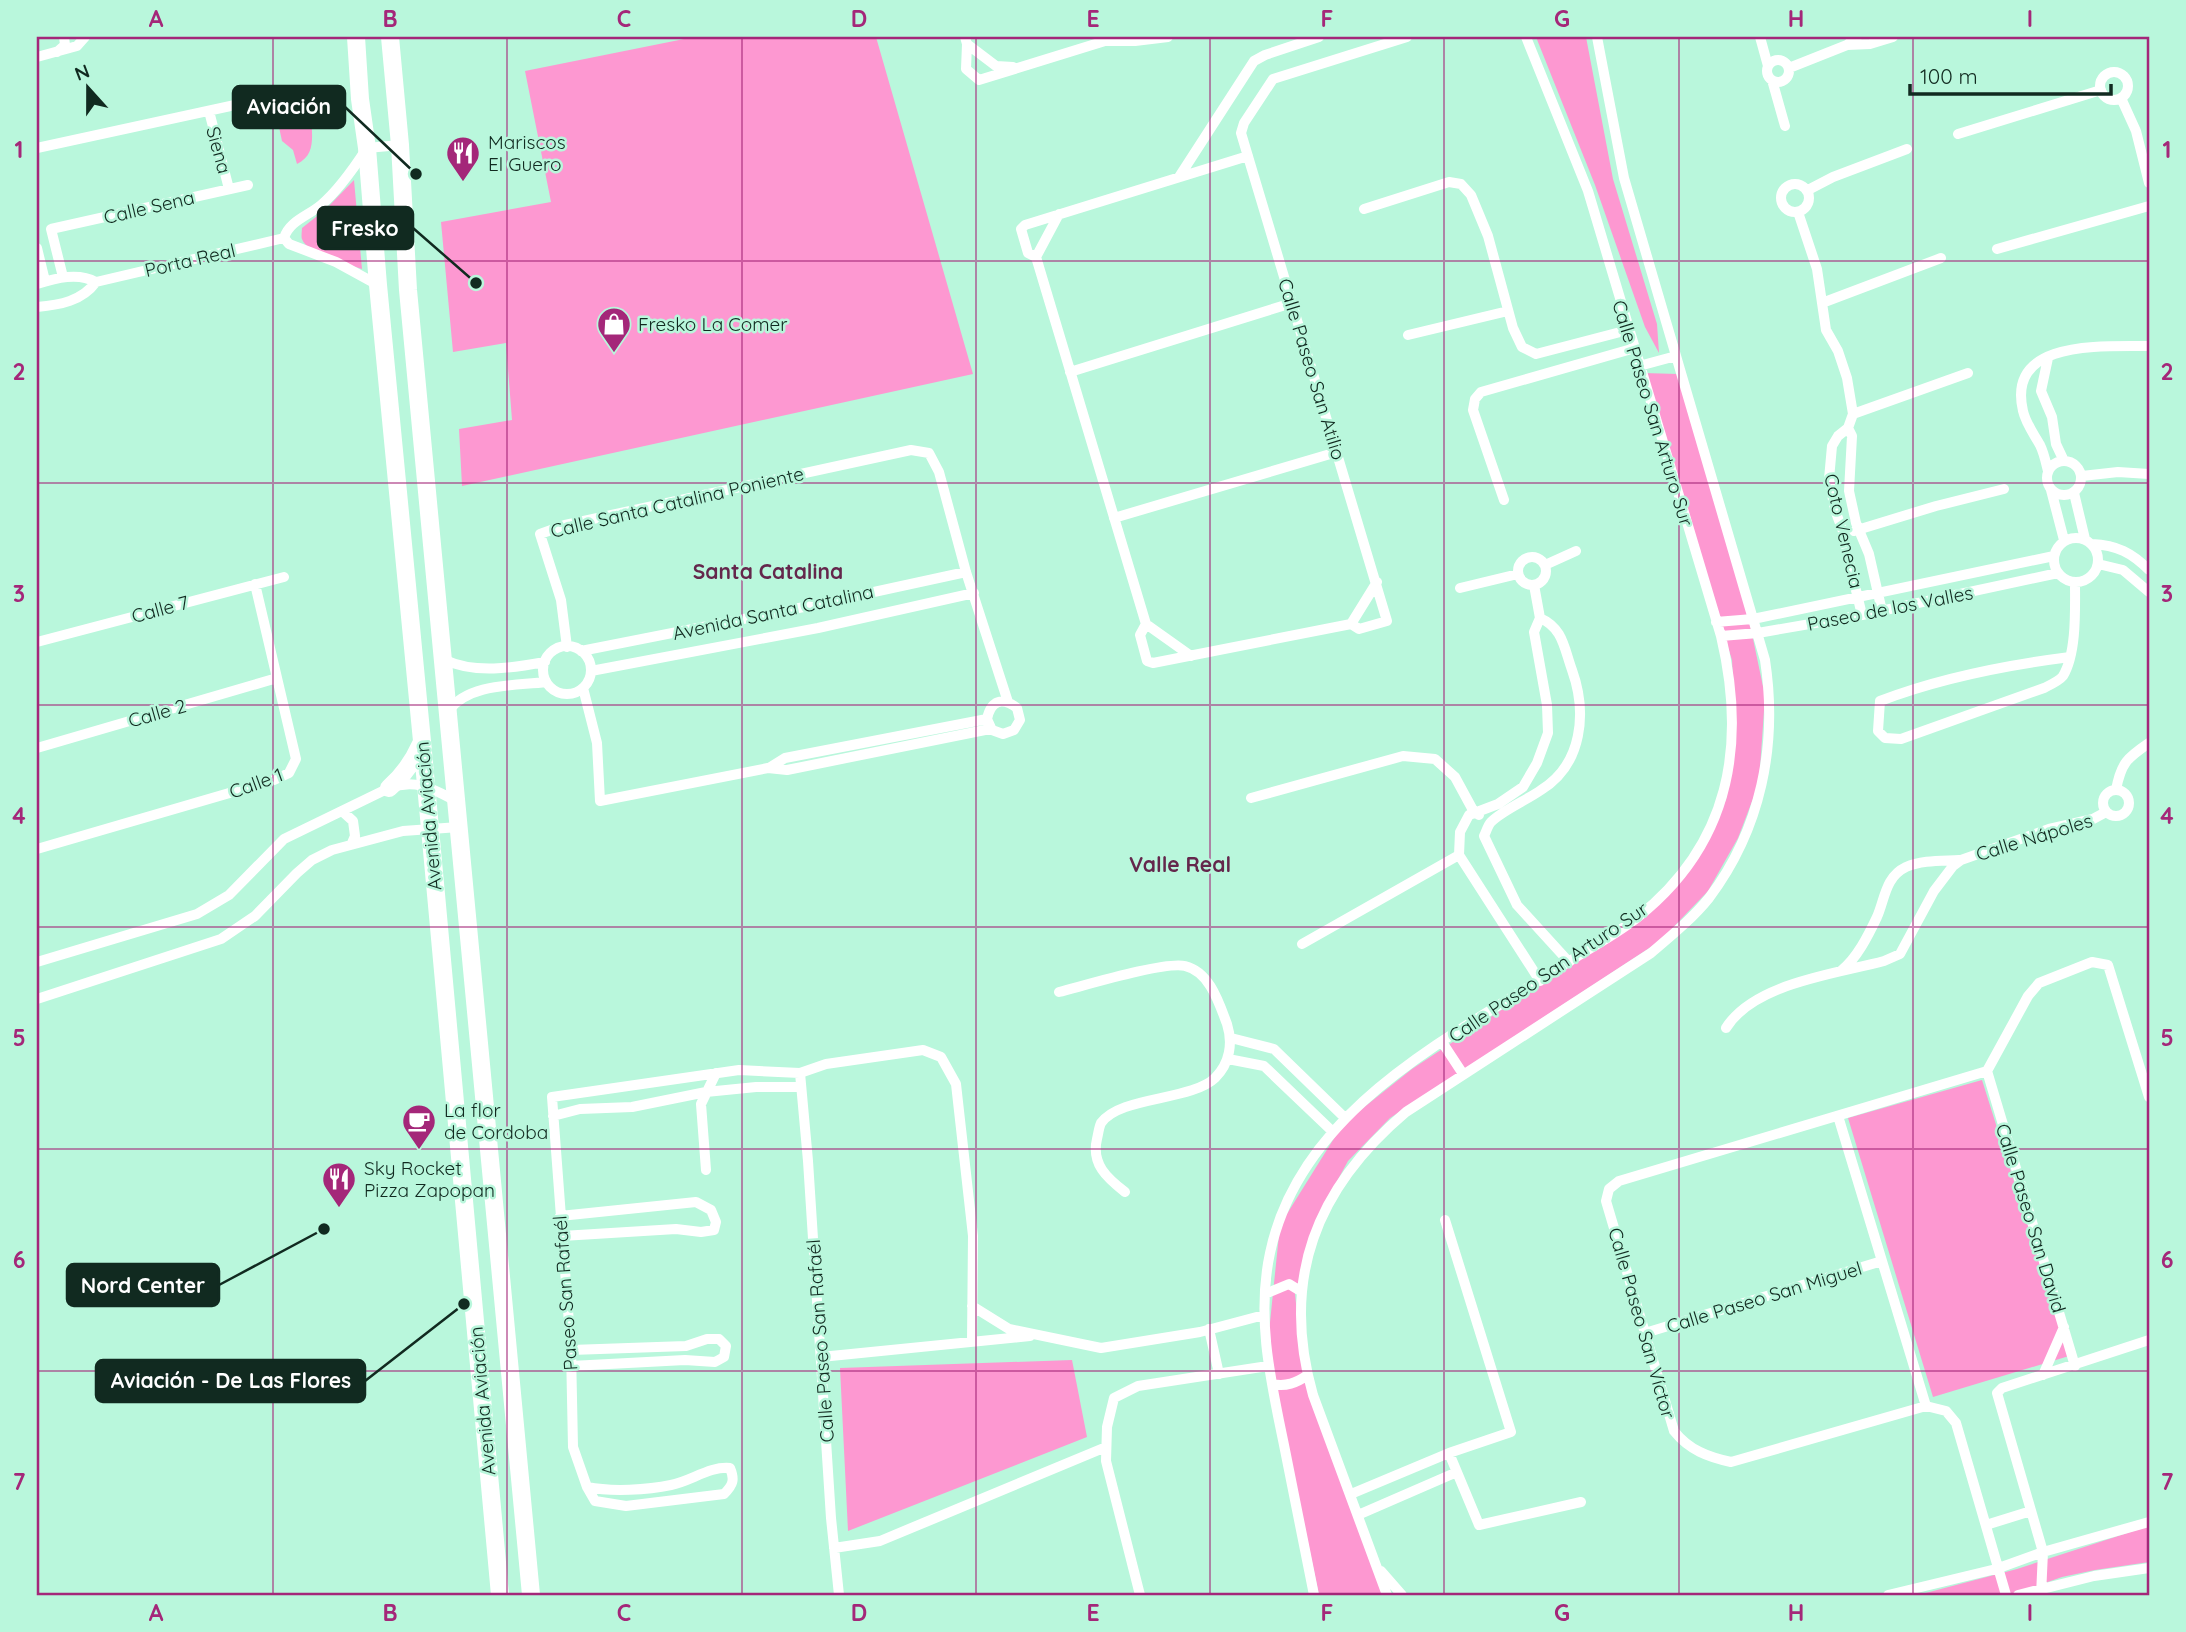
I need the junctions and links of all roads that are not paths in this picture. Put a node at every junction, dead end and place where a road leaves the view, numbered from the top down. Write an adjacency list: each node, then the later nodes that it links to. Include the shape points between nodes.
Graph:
1 (64, 37): 16 (street, via 65,45)
2 (85, 37): 16 (street, via 77,46)
3 (356, 37): 30 (main road, Avenida Aviación)
4 (390, 37): 28 (main road, Avenida Aviación)
5 (1168, 37): 13 (street)
6 (1319, 37): 33 (street, via 1254,61)
7 (1407, 37): 32 (street, Calle Paseo San Atilio, via 1273,79 1241,129)
8 (1526, 37): 55 (street, Calle Paseo San Arturo Sur, via 1588,191)
9 (1597, 37): 59 (street, Calle Paseo San Arturo Sur, via 1624,178)
10 (1760, 37): 18 (street)
11 (1857, 37): 15 (street)
12 (1893, 37): 15 (street)
13 (1134, 39): 19 (street, via 1105,41)
14 (966, 40): 19 (street, via 996,66); 19 (street, via 966,69 979,80)
15 (1847, 45): 20 (street)
16 (57, 52): 17 (street)
17 (37, 57)
18 (1768, 66): 20 (street, via 1779,60); 21 (street)
19 (1020, 67)
20 (1789, 68): 21 (street, via 1787,78)
21 (1772, 80): 26 (street)
22 (2101, 90): 23 (street, via 2111,99); 23 (street, via 2105,76 2119,73 2128,85); 27 (street)
23 (2121, 97): 34 (street, via 2136,131)
24 (235, 105): 25 (street)
25 (209, 111): 29 (street); 36 (street, Siena)
26 (1786, 127)
27 (1958, 134)
28 (400, 145): 30 (street); 81 (main road, Avenida Aviación, via 408,290)
29 (37, 148)
30 (367, 148): 42 (street, via 321,205 300,218); 50 (main road, Avenida Aviación)
31 (1907, 149): 37 (street)
32 (1248, 156): 33 (street, Calle Paseo San Atilio); 51 (street, Calle Paseo San Atilio)
33 (1179, 177): 41 (street, Calle Paseo San Atilio)
34 (2149, 183)
35 (248, 184): 36 (street, Calle Sena)
36 (229, 189): 47 (street, Calle Sena, via 51,229)
37 (1808, 190): 40 (street, via 1810,201); 40 (street, via 1791,183 1782,192 1782,204)
38 (2149, 206): 44 (street)
39 (1364, 209): 54 (street, via 1449,182 1461,184 1471,195 1488,236)
40 (1798, 212): 52 (street, Coto Venecia, via 1812,251)
41 (1059, 214): 45 (street); 45 (street, Calle Paseo San Atilio, via 1022,226 1028,253)
42 (284, 238): 48 (street, Porta Real); 50 (street)
43 (37, 248): 49 (street)
44 (1997, 249)
45 (1036, 257): 62 (street, Calle Paseo San Atilio)
46 (1941, 258): 52 (street)
47 (63, 277): 48 (street, Porta Real, via 87,277); 49 (street, Porta Real)
48 (96, 282): 53 (street, Porta Real, via 79,297)
49 (41, 283)
50 (377, 285): 83 (main road, Avenida Aviación)
51 (1292, 303): 62 (street); 66 (street, Calle Paseo San Atilio)
52 (1822, 303): 64 (street, Coto Venecia, via 1826,330 1847,378)
53 (37, 307)
54 (1508, 311): 55 (street, via 1522,347 1536,354); 56 (street)
55 (1628, 330): 58 (street, Calle Paseo San Arturo Sur)
56 (1408, 335)
57 (2149, 346): 60 (street, via 2069,348)
58 (1635, 348): 61 (street, Calle Paseo San Arturo Sur); 74 (street, via 1481,391 1474,410)
59 (1676, 356): 61 (street); 104 (street, Calle Paseo San Arturo Sur)
60 (2048, 358): 67 (street, via 2041,391); 68 (street, via 2024,378 2021,391 2024,414)
61 (1639, 366): 105 (street, Calle Paseo San Arturo Sur)
62 (1070, 372): 75 (street, Calle Paseo San Atilio)
63 (1968, 373): 64 (street)
64 (1853, 414): 65 (street, Coto Venecia)
65 (1848, 428): 76 (street, via 1852,436 1849,491); 77 (street, Coto Venecia, via 1832,446 1829,468)
66 (1337, 452): 75 (street); 91 (street, Calle Paseo San Atilio)
67 (2064, 461): 68 (street); 70 (street, via 2076,465)
68 (2048, 471): 72 (street)
69 (2149, 474): 70 (street)
70 (2082, 477): 73 (street)
71 (2004, 489): 76 (street)
72 (2051, 490): 73 (street, via 2062,495); 78 (street)
73 (2074, 493): 79 (street)
74 (1504, 500)
75 (1114, 518): 106 (street, Calle Paseo San Atilio)
76 (1858, 530): 77 (street); 98 (street)
77 (1844, 534): 99 (street, Coto Venecia)
78 (2064, 540): 79 (street, via 2078,537); 82 (street)
79 (2089, 542): 84 (street); 86 (street, via 2122,549)
80 (1576, 551): 85 (street)
81 (434, 555): 83 (main road); 116 (main road, Avenida Aviación)
82 (2054, 556): 88 (street); 98 (street, Paseo de los Valles)
83 (405, 558): 126 (main road, Avenida Aviación)
84 (2098, 564): 92 (street, via 2090,577); 96 (street, via 2123,570)
85 (1545, 565): 89 (street, via 1532,557 1519,566); 94 (street, via 1545,578)
86 (2149, 570)
87 (966, 572): 97 (street); 100 (street, Avenida Santa Catalina); 112 (street, Calle Santa Catalina Poniente, via 939,471 929,453 911,450 540,534 561,600)
88 (2058, 573): 92 (street); 101 (street, Paseo de los Valles)
89 (1518, 574): 94 (street, via 1524,583); 95 (street)
90 (284, 577): 93 (street, Calle 7)
91 (1377, 582): 107 (street); 107 (street, Calle Paseo San Atilio, via 1387,621 1359,629)
92 (2075, 582): 115 (street)
93 (255, 584): 111 (street, Calle 7); 119 (street, Calle 1)
94 (1534, 585): 103 (street)
95 (1460, 588)
96 (2149, 592)
97 (974, 593): 108 (street, Avenida Santa Catalina); 122 (street)
98 (1878, 593): 99 (street, Paseo de los Valles); 101 (street)
99 (1858, 597): 102 (street, Coto Venecia); 104 (street, Paseo de los Valles)
100 (814, 605): 108 (street); 113 (street, Avenida Santa Catalina)
101 (1882, 611): 102 (street, Paseo de los Valles)
102 (1862, 615): 109 (street, Paseo de los Valles)
103 (1540, 618): 136 (street, via 1534,632 1548,705 1548,733 1523,787 1498,804); 138 (street, via 1557,628 1578,686 1579,737 1566,765 1545,788)
104 (1753, 619): 105 (street, Paseo de los Valles); 109 (street, Calle Paseo San Arturo Sur)
105 (1716, 622): 110 (street, Calle Paseo San Arturo Sur)
106 (1146, 624): 114 (street); 114 (street, Calle Paseo San Atilio, via 1140,635 1149,663)
107 (1351, 624): 114 (street, Calle Paseo San Atilio)
108 (818, 628): 118 (street, Avenida Santa Catalina)
109 (1758, 634): 110 (street, Paseo de los Valles); 160 (street, Calle Paseo San Arturo Sur, via 1769,683 1770,744 1755,811 1726,873 1690,919 1651,953)
110 (1721, 636): 147 (street, Calle Paseo San Arturo Sur, via 1730,681 1733,739 1728,780 1711,826 1693,858 1657,899 1638,917)
111 (37, 642)
112 (567, 646): 113 (street); 117 (street, via 553,651)
113 (581, 651): 118 (street)
114 (1191, 656)
115 (2070, 657): 115 (street, via 2019,664 1900,693 1880,701 1878,731 1885,738 1901,739 2044,688 2062,678)
116 (445, 660): 117 (street, via 472,669); 123 (main road, Avenida Aviación)
117 (544, 662): 120 (street)
118 (591, 671): 121 (street)
119 (277, 678): 128 (street, Calle 2); 142 (street, Calle 1, via 296,759 289,774)
120 (546, 682): 121 (street, via 551,689 567,694); 123 (street, via 471,692)
121 (583, 688): 129 (street, via 597,743 600,801)
122 (1008, 702): 124 (street, via 997,702); 125 (street, via 1017,708 1020,720 1014,730 1003,734)
123 (449, 710): 134 (main road, Avenida Aviación)
124 (987, 719): 125 (street); 129 (street, via 785,758)
125 (992, 730): 129 (street, via 787,770)
126 (422, 741): 130 (main road, Avenida Aviación); 131 (main road, via 414,760)
127 (2149, 743): 132 (street, via 2124,762)
128 (37, 748)
129 (768, 768)
130 (426, 785): 131 (street, via 407,783); 134 (street); 140 (main road, Avenida Aviación)
131 (389, 788): 135 (street)
132 (2116, 790): 137 (street, via 2104,798); 137 (street, via 2126,794 2128,808 2116,816)
133 (1251, 798): 136 (street, via 1403,756 1436,759 1455,777)
134 (456, 801): 139 (main road, Avenida Aviación)
135 (342, 811): 141 (street, via 353,821); 146 (street, via 284,839 229,895 197,914)
136 (1474, 812): 138 (street); 143 (street, via 1460,832)
137 (2106, 812): 144 (street, Calle Nápoles)
138 (1490, 822): 147 (street, via 1484,836 1517,905)
139 (458, 827): 140 (street); 212 (main road, Avenida Aviación)
140 (429, 828): 141 (street); 211 (main road, Avenida Aviación)
141 (352, 843): 151 (street, via 312,860 255,916 221,939)
142 (37, 849)
143 (1459, 855): 145 (street); 149 (street)
144 (1961, 860): 148 (street, Calle Nápoles, via 1934,891 1900,954); 148 (street, Calle Nápoles, via 1923,862 1893,876 1867,936)
145 (1302, 944)
146 (37, 962)
147 (1569, 962): 149 (street, Calle Paseo San Arturo Sur)
148 (1838, 973): 152 (street, Calle Nápoles, via 1763,997 1734,1016)
149 (1540, 981): 154 (street, Calle Paseo San Arturo Sur)
150 (1059, 992): 153 (street, via 1165,966 1185,966 1204,978 1217,996)
151 (37, 999)
152 (1726, 1028)
153 (1231, 1038): 155 (street); 167 (street, via 1274,1049)
154 (1442, 1042): 160 (street); 167 (street, Calle Paseo San Arturo Sur)
155 (1228, 1059): 168 (street, via 1264,1066); 170 (street, via 1214,1079 1118,1111 1101,1124 1097,1162 1105,1177)
156 (739, 1070): 158 (street); 159 (street); 162 (street)
157 (1987, 1071): 164 (street, via 2039,983 2092,962 2108,965); 165 (street, Calle Paseo San Víctor); 179 (street, Calle Paseo San David)
158 (716, 1073): 163 (street); 166 (street, Paseo San Rafaél, via 552,1097)
159 (800, 1073): 161 (street, Calle Paseo San Rafaél); 177 (street, via 923,1050 941,1057 956,1084 973,1236)
160 (1463, 1074): 175 (street, Calle Paseo San Arturo Sur, via 1380,1134 1340,1181 1322,1213)
161 (800, 1087): 162 (street); 186 (street, Calle Paseo San Rafaél)
162 (742, 1089): 163 (street)
163 (706, 1092): 166 (street); 169 (street, via 701,1104)
164 (2149, 1097)
165 (1838, 1115): 174 (street); 181 (street, Calle Paseo San Víctor, via 1619,1181 1609,1189 1606,1201)
166 (553, 1116): 171 (street, Paseo San Rafaél)
167 (1344, 1117): 168 (street, Calle Paseo San Arturo Sur)
168 (1332, 1130): 176 (street, Calle Paseo San Arturo Sur, via 1313,1155 1284,1212 1270,1252)
169 (706, 1170)
170 (1125, 1192)
171 (560, 1216): 173 (street, Paseo San Rafaél); 173 (street, via 696,1202 711,1210 716,1222 714,1230 701,1232 676,1229)
172 (1445, 1220): 196 (street, via 1511,1432)
173 (562, 1236): 185 (street, Paseo San Rafaél)
174 (1882, 1261): 181 (street, Calle Paseo San Miguel); 194 (street)
175 (1302, 1292): 176 (street, via 1289,1284); 191 (street, Calle Paseo San Arturo Sur, via 1300,1325)
176 (1265, 1294): 178 (street, Calle Paseo San Arturo Sur)
177 (972, 1306): 182 (street, via 1009,1329); 184 (street)
178 (1264, 1315): 180 (street); 188 (street, Calle Paseo San Arturo Sur)
179 (2064, 1327): 189 (street, Calle Paseo San David); 192 (street)
180 (1209, 1329): 182 (street, via 1101,1348); 190 (street)
181 (1645, 1333): 194 (street, Calle Paseo San Víctor, via 1674,1431 1684,1443 1710,1457 1731,1462)
182 (1040, 1335): 184 (street)
183 (2149, 1340): 189 (street)
184 (972, 1342): 186 (street)
185 (570, 1350): 187 (street, Paseo San Rafaél); 187 (street, via 686,1346 707,1339 719,1339 726,1346 724,1357 715,1362)
186 (821, 1357): 205 (street, Calle Paseo San Rafaél)
187 (571, 1366): 198 (street, Paseo San Rafaél, via 573,1447)
188 (1268, 1366): 190 (street); 193 (street, Calle Paseo San Arturo Sur)
189 (2075, 1366): 192 (street)
190 (1219, 1374): 195 (street, via 1138,1386 1114,1398)
191 (1308, 1375): 193 (street, via 1290,1385); 199 (street, Calle Paseo San Arturo Sur)
192 (2043, 1375): 201 (street, via 1997,1393)
193 (1272, 1384): 215 (street, Calle Paseo San Arturo Sur)
194 (1926, 1406): 204 (street, via 1946,1411 1956,1423)
195 (1106, 1447): 205 (street, via 880,1541); 214 (street)
196 (1449, 1453): 197 (street); 199 (street)
197 (1457, 1472): 200 (street, via 1479,1525); 202 (street)
198 (587, 1487): 198 (street, via 595,1501 626,1506 724,1494 734,1477 730,1468 720,1467 671,1485)
199 (1351, 1494): 202 (street, Calle Paseo San Arturo Sur)
200 (1581, 1502)
201 (2031, 1511): 204 (street); 206 (street)
202 (1358, 1515): 207 (street, Calle Paseo San Arturo Sur)
203 (2149, 1522): 206 (street)
204 (1986, 1525): 209 (street)
205 (834, 1548): 213 (street, Calle Paseo San Rafaél)
206 (2043, 1552): 209 (street); 210 (street)
207 (1377, 1565): 216 (street, Calle Paseo San Arturo Sur); 217 (street)
208 (2149, 1568): 210 (street, via 2094,1576)
209 (1996, 1569): 218 (street); 219 (street)
210 (2041, 1592): 220 (street)
211 (500, 1595)
212 (531, 1595)
213 (839, 1595)
214 (1140, 1595)
215 (1314, 1595)
216 (1387, 1595)
217 (1402, 1595)
218 (1888, 1595)
219 (2006, 1595)
220 (2018, 1595)

